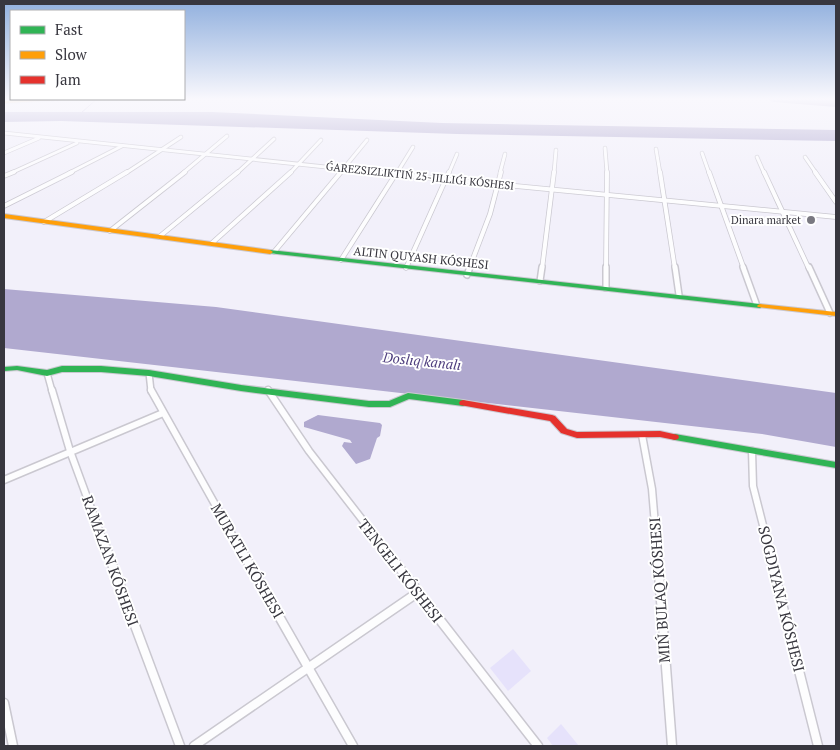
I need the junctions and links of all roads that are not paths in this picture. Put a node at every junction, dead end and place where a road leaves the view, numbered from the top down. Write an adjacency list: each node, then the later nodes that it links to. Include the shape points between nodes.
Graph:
1 (4, 133): 3 (street)
2 (227, 136): 17 (street)
3 (40, 137): 8 (street); 15 (street)
4 (181, 137): 12 (street)
5 (274, 139): 22 (street)
6 (320, 140): 23 (street)
7 (367, 140): 24 (street)
8 (79, 142): 9 (street); 26 (street)
9 (122, 146): 12 (street); 34 (street)
10 (413, 147): 25 (street)
11 (605, 148): 30 (street)
12 (162, 150): 17 (street); 38 (street)
13 (556, 150): 29 (street)
14 (656, 150): 31 (street)
15 (4, 153)
16 (702, 153): 33 (street)
17 (207, 154): 22 (street); 39 (street)
18 (457, 154): 27 (street)
19 (505, 154): 28 (street)
20 (804, 156): 32 (street)
21 (757, 158): 35 (street)
22 (252, 160): 23 (street); 40 (street)
23 (298, 164): 24 (street); 41 (street)
24 (345, 168): 25 (street); 42 (street)
25 (398, 173): 27 (street); 43 (street)
26 (4, 176)
27 (448, 178): 28 (street); 44 (street)
28 (496, 183): 29 (street); 45 (street, via 490,214)
29 (553, 189): 30 (street); 46 (street)
30 (608, 194): 31 (street); 47 (street)
31 (664, 199): 33 (street); 48 (street)
32 (836, 202)
33 (722, 205): 35 (street); 49 (street)
34 (4, 206)
35 (782, 211): 37 (street); 50 (street)
36 (4, 216): 38 (street)
37 (836, 217)
38 (44, 222): 39 (street)
39 (110, 231): 40 (street)
40 (158, 237): 41 (street)
41 (211, 244): 42 (street)
42 (274, 252): 43 (street)
43 (341, 260): 44 (street)
44 (406, 268): 45 (street)
45 (468, 275): 46 (street)
46 (540, 281): 47 (street)
47 (606, 288): 48 (street)
48 (679, 295): 49 (street)
49 (756, 304): 50 (street)
50 (833, 313)
51 (4, 368): 52 (street)
52 (47, 373): 53 (street, via 82,369); 57 (street, RAMAZAN KÓSHESI)
53 (149, 373): 54 (street); 55 (street, via 151,392)
54 (268, 390): 56 (street, via 369,404 390,404 408,396 552,418 564,431 577,435); 61 (street, TENGELI KÓSHESI, via 309,451)
55 (163, 413): 57 (street); 62 (street)
56 (642, 435): 58 (street, via 660,434); 69 (street, via 652,489)
57 (70, 451): 60 (street); 65 (street, RAMAZAN KÓSHESI)
58 (752, 451): 59 (street); 70 (street, SOGDIYANA KÓSHESI, via 753,486)
59 (836, 465)
60 (4, 480)
61 (417, 593): 62 (street); 68 (street, TENGELI KÓSHESI)
62 (308, 670): 66 (street); 67 (street)
63 (4, 703): 64 (street)
64 (13, 746)
65 (180, 746)
66 (194, 746)
67 (353, 746)
68 (538, 746)
69 (672, 746)
70 (818, 746)

